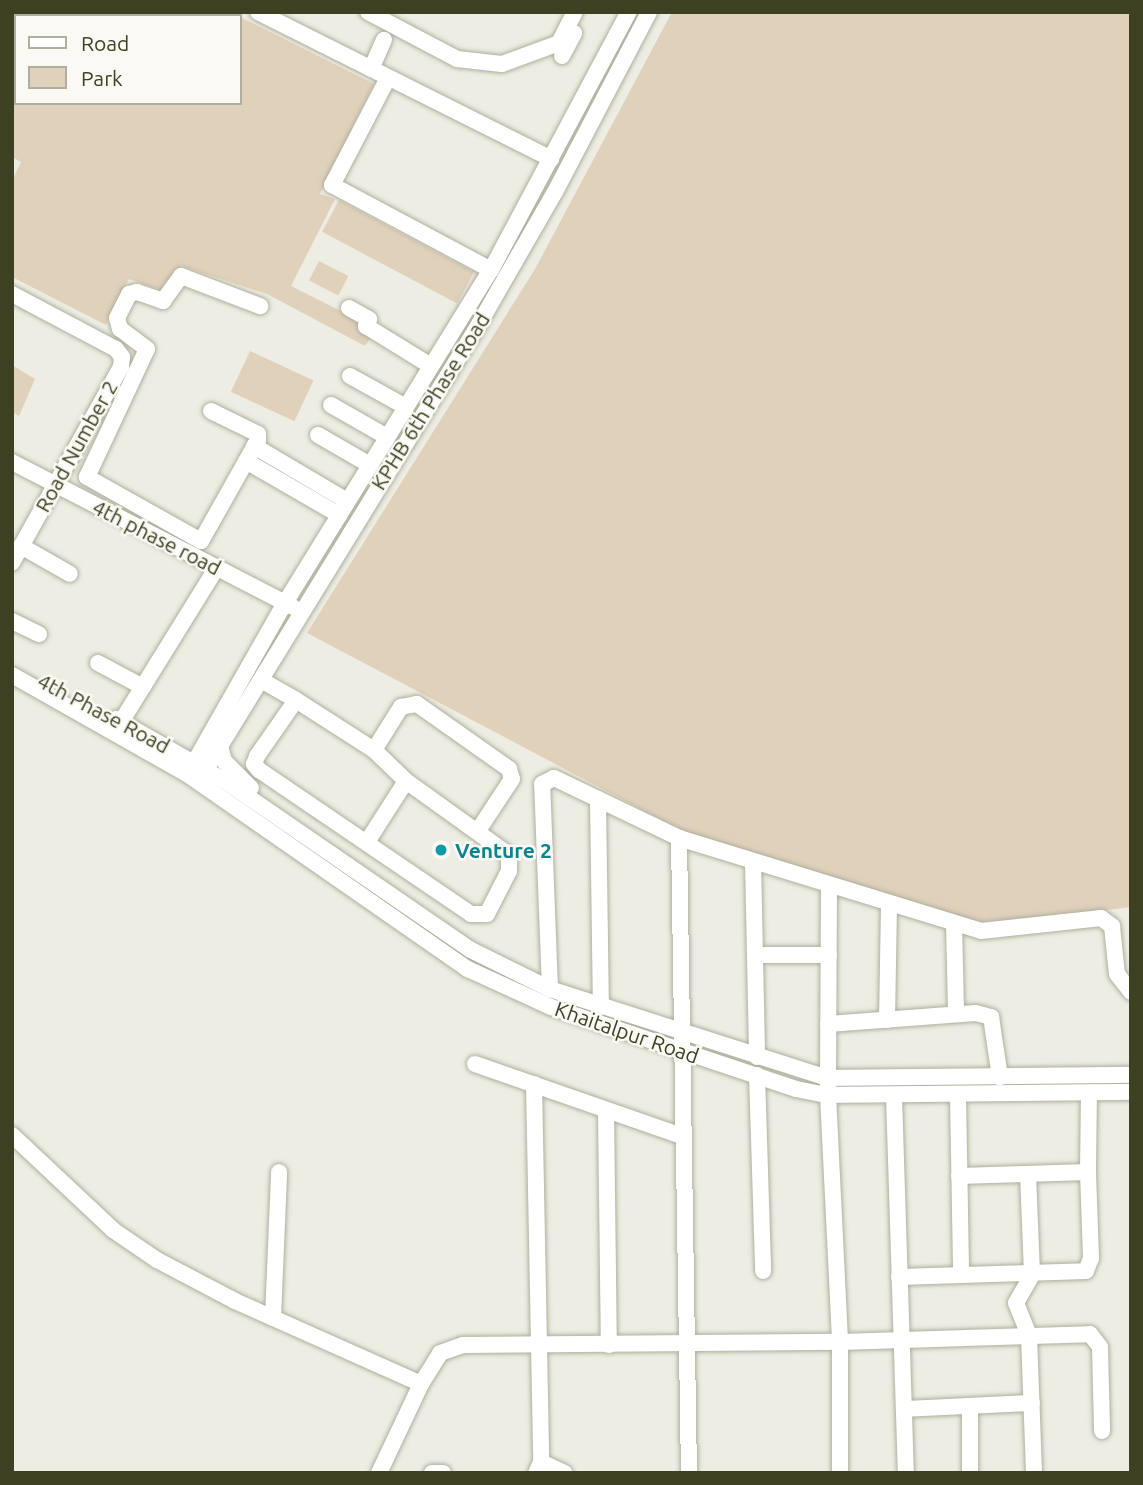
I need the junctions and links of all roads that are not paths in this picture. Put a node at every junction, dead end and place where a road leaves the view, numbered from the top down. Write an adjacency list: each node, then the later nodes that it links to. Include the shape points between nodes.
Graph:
1 (258, 12): 9 (street)
2 (368, 12): 3 (street, via 457,59 502,64 559,43)
3 (575, 12)
4 (585, 12): 8 (street)
5 (629, 12): 11 (street, KPHB 6th Phase Road)
6 (649, 12): 33 (street, KPHB 6th Phase Road, via 555,192 475,331)
7 (384, 40): 9 (street)
8 (562, 57)
9 (371, 69): 10 (street)
10 (388, 78): 11 (street); 12 (street, via 332,185)
11 (551, 159): 12 (street, KPHB 6th Phase Road)
12 (491, 270): 16 (street, KPHB 6th Phase Road)
13 (12, 294): 26 (street, Road Number 2, via 116,349 122,357 121,367)
14 (260, 306): 23 (street, via 181,276 163,301 137,292 129,294 117,318 120,329 147,349 87,477 201,541)
15 (349, 308): 16 (street, via 369,319 366,326)
16 (432, 366): 19 (street, KPHB 6th Phase Road)
17 (350, 376): 19 (street)
18 (331, 405): 22 (street)
19 (406, 407): 22 (street, KPHB 6th Phase Road)
20 (211, 411): 23 (street, via 258,434)
21 (318, 435): 25 (street)
22 (387, 437): 25 (street, KPHB 6th Phase Road)
23 (250, 454): 27 (street)
24 (12, 462): 26 (street, 4th phase road)
25 (370, 465): 27 (street, KPHB 6th Phase Road)
26 (54, 484): 28 (street, Road Number 2); 30 (street, 4th phase road)
27 (343, 508): 32 (street, KPHB 6th Phase Road)
28 (21, 546): 29 (street, Road Number 2); 31 (street)
29 (12, 563)
30 (217, 567): 32 (street, 4th phase road); 40 (street)
31 (70, 574)
32 (285, 603): 33 (street, 4th phase road); 45 (street, KPHB 6th Phase Road)
33 (302, 612): 39 (street, KPHB 6th Phase Road)
34 (12, 621): 35 (street)
35 (39, 634)
36 (98, 663): 40 (street)
37 (12, 664): 42 (street, 4th Phase Road)
38 (12, 675): 45 (street, 4th Phase Road)
39 (261, 680): 41 (street); 43 (street, KPHB 6th Phase Road)
40 (143, 687): 42 (street)
41 (296, 700): 44 (street); 51 (street, via 254,764)
42 (121, 722): 45 (street, 4th Phase Road)
43 (220, 746): 45 (street, KPHB 6th Phase Road); 48 (street, via 224,761)
44 (374, 750): 46 (street); 49 (street, via 401,707 417,704 509,769 512,779)
45 (196, 772): 48 (street, Khaitalpur Road); 65 (street, Khaitalpur Road, via 468,969 551,1006)
46 (406, 781): 49 (street); 51 (street)
47 (598, 799): 50 (street); 58 (street, via 554,778 542,784); 60 (street)
48 (266, 809): 58 (street, Khaitalpur Road, via 471,950)
49 (479, 829): 51 (street, via 509,855 510,864 487,914 479,917)
50 (679, 838): 52 (street); 64 (street)
51 (367, 842)
52 (753, 861): 53 (street); 56 (street)
53 (829, 886): 54 (street); 57 (street)
54 (889, 903): 55 (street); 62 (street)
55 (954, 923): 59 (street, via 981,931 1101,918 1112,926 1117,974); 61 (street)
56 (756, 954): 57 (street); 66 (street)
57 (830, 955): 63 (street)
58 (550, 989): 60 (street, Khaitalpur Road)
59 (1131, 992)
60 (601, 1005): 64 (street, Khaitalpur Road)
61 (956, 1014): 62 (street); 70 (street, via 991,1017)
62 (887, 1020): 63 (street)
63 (828, 1024): 71 (street)
64 (679, 1031): 65 (street); 66 (street, Khaitalpur Road)
65 (679, 1050): 68 (street, Khaitalpur Road); 80 (street)
66 (757, 1057): 71 (street, Khaitalpur Road)
67 (475, 1064): 72 (street)
68 (757, 1075): 75 (street, Khaitalpur Road); 85 (street)
69 (1131, 1075): 70 (street, Khaitalpur Road)
70 (1000, 1077): 71 (street, Khaitalpur Road)
71 (828, 1078): 75 (street)
72 (534, 1084): 78 (street); 94 (street)
73 (1131, 1092): 74 (street, Khaitalpur Road)
74 (1089, 1093): 77 (street, Khaitalpur Road); 82 (street)
75 (828, 1096): 76 (street, Khaitalpur Road); 92 (street)
76 (894, 1096): 77 (street, Khaitalpur Road); 88 (street)
77 (958, 1096): 84 (street)
78 (606, 1111): 80 (street); 95 (street)
79 (12, 1135): 89 (street, via 113,1230 157,1260)
80 (682, 1136): 93 (street)
81 (279, 1172): 89 (street)
82 (1088, 1172): 83 (street); 87 (street, via 1091,1258 1086,1271)
83 (1028, 1174): 84 (street); 87 (street)
84 (959, 1176): 86 (street)
85 (763, 1271)
86 (961, 1275): 87 (street); 88 (street)
87 (1032, 1275): 90 (street, via 1016,1303)
88 (899, 1277): 91 (street)
89 (273, 1318): 96 (street)
90 (1029, 1336): 91 (street); 97 (street); 100 (street, via 1090,1334 1100,1346)
91 (902, 1339): 92 (street); 99 (street)
92 (840, 1342): 93 (street); 107 (street)
93 (690, 1344): 95 (street); 106 (street)
94 (541, 1345): 95 (street); 96 (street, via 451,1349 432,1362); 101 (street)
95 (609, 1345)
96 (421, 1384): 102 (street)
97 (1032, 1404): 98 (street); 110 (street)
98 (970, 1406): 99 (street); 109 (street)
99 (904, 1409): 108 (street)
100 (1102, 1431)
101 (539, 1468): 105 (street)
102 (379, 1473)
103 (432, 1473): 104 (street)
104 (443, 1473)
105 (565, 1473)
106 (689, 1473)
107 (840, 1473)
108 (906, 1473)
109 (970, 1473)
110 (1034, 1473)

